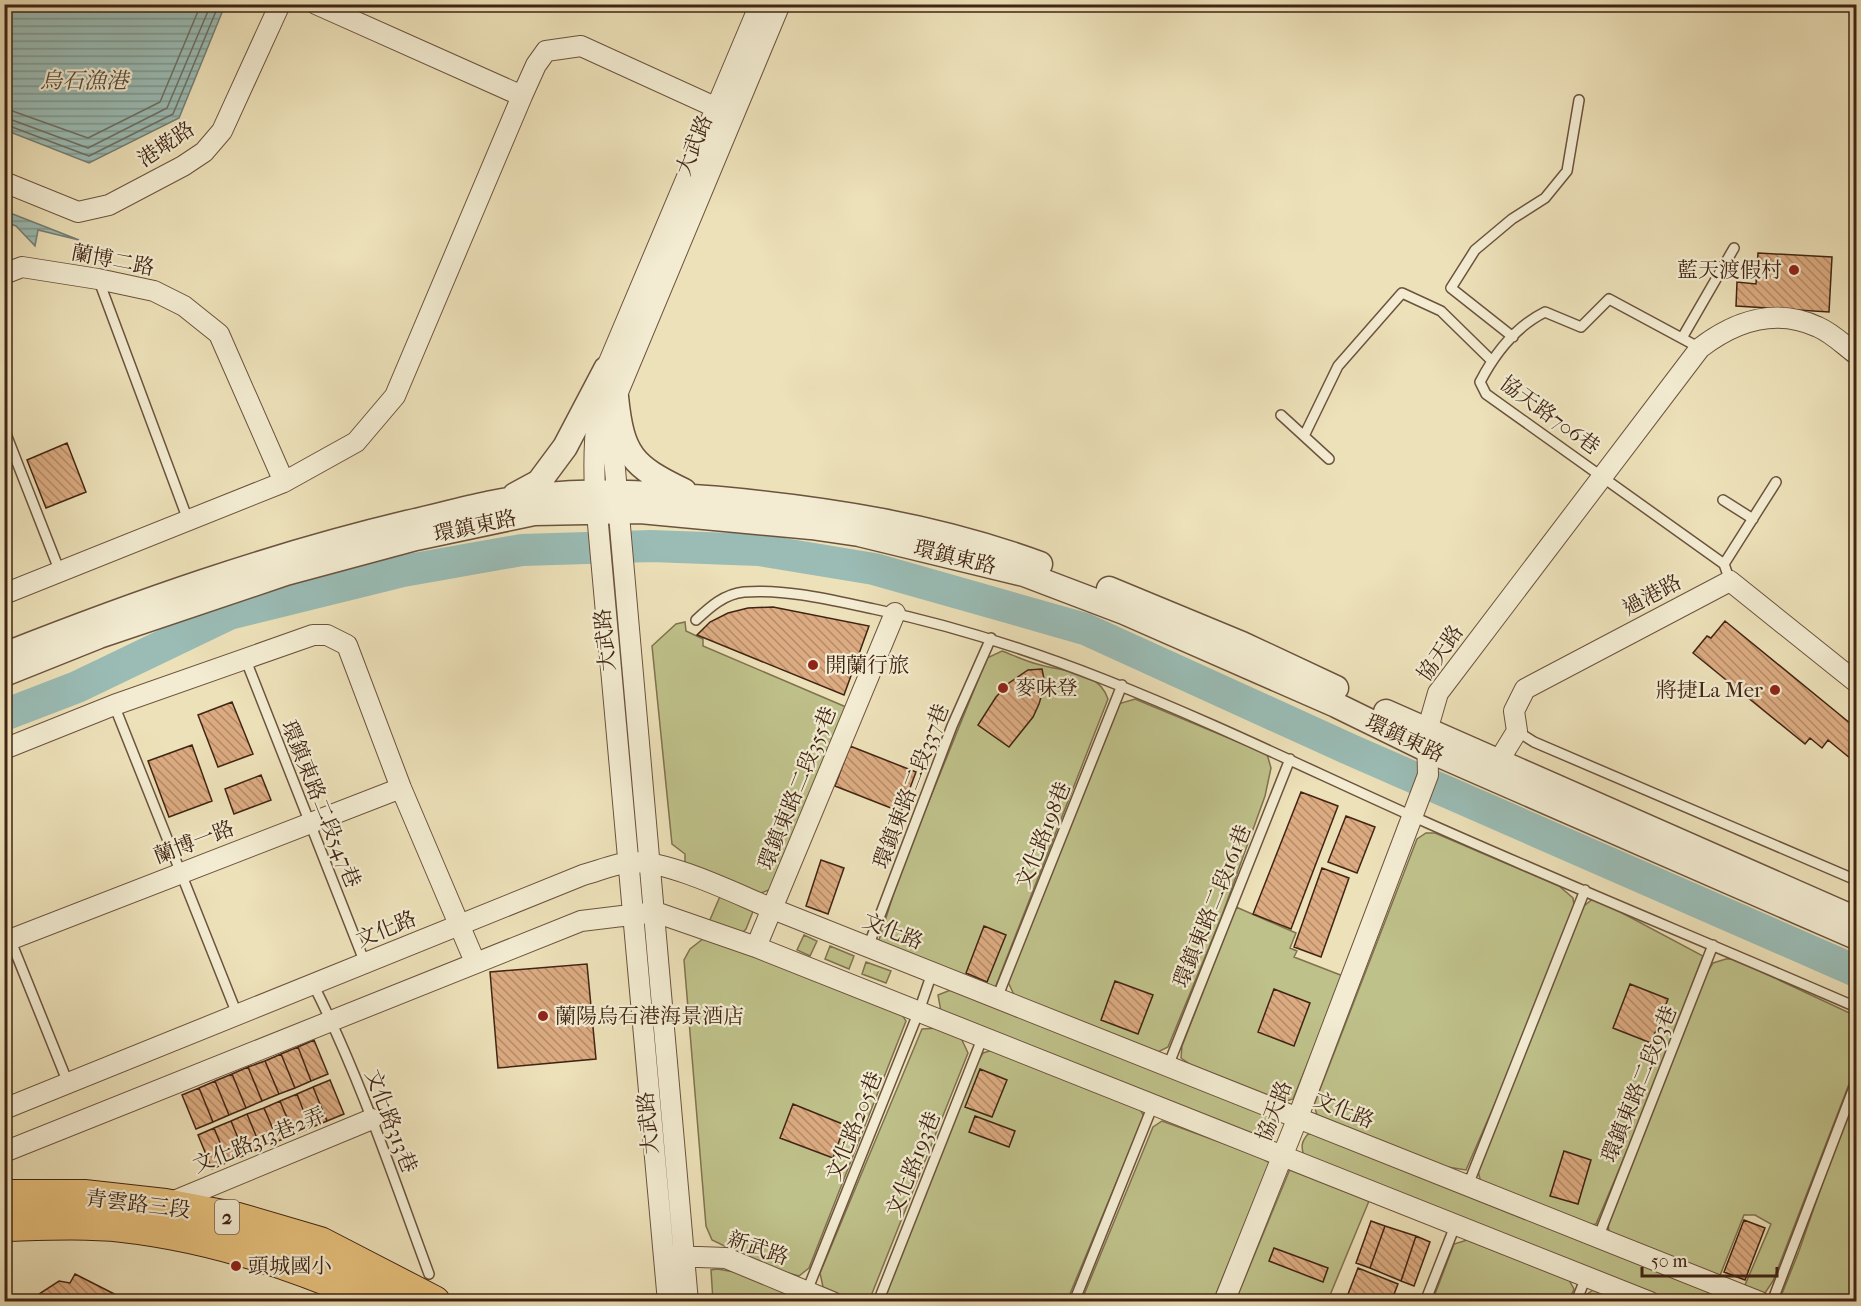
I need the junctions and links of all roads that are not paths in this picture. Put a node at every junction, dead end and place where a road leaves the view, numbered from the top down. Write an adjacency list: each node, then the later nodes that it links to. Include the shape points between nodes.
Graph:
1 (280, 4): 8 (street, 港墘路, via 222,131 204,152 183,166 110,205 78,212)
2 (316, 4): 5 (street)
3 (760, 4): 7 (street, 大武路)
4 (780, 4): 7 (street, 大武路)
5 (522, 96): 7 (street, via 546,51 581,46); 24 (street, via 395,396 356,442)
6 (1579, 100): 12 (lane, via 1567,171 1545,198 1475,250 1451,288)
7 (724, 112): 17 (street, 大武路); 18 (street, 大武路)
8 (4, 182)
9 (1734, 248): 13 (lane)
10 (4, 274): 11 (street, 蘭博二路, via 21,267)
11 (98, 279): 24 (street, 蘭博二路, via 153,291 184,306 219,334); 31 (lane)
12 (1513, 337): 13 (lane, via 1545,312 1581,327 1609,299); 16 (lane)
13 (1682, 338): 14 (lane)
14 (1700, 348): 15 (street, 協天路, via 1723,331 1746,321 1771,318 1819,327); 23 (street, 協天路)
15 (1857, 354)
16 (1491, 360): 21 (lane, via 1441,311 1402,293 1338,366); 23 (lane, 協天路706巷, via 1480,382 1486,394)
17 (606, 369): 27 (street, via 565,447 539,482); 29 (street, 大武路, via 596,404 593,449)
18 (616, 397): 26 (street, via 627,452 652,475); 29 (street, 大武路)
19 (1281, 415): 21 (lane)
20 (4, 429): 32 (lane)
21 (1304, 436): 22 (lane)
22 (1329, 459)
23 (1602, 475): 33 (lane, 協天路706巷); 45 (street, 協天路, via 1438,693)
24 (284, 482): 31 (street)
25 (1776, 482): 30 (lane)
26 (697, 497): 29 (street, 環鎮東路); 45 (street, 環鎮東路, via 808,507 905,524 1003,550 1231,639)
27 (505, 500): 29 (street, 環鎮東路); 38 (street, 環鎮東路, via 276,558 173,591)
28 (1723, 500): 30 (lane)
29 (608, 510): 40 (street, 環鎮東路, via 534,513 416,538 286,573 99,636); 45 (street, 環鎮東路, via 859,534 1024,574); 52 (street, 大武路)
30 (1753, 519): 33 (lane)
31 (189, 520): 32 (street)
32 (60, 572): 34 (street)
33 (1727, 572): 41 (street); 44 (street, 過港路, via 1525,689 1514,711)
34 (4, 594)
35 (894, 613): 36 (lane, via 805,594 741,592 720,599); 37 (lane); 56 (street, 環鎮東路二段355巷)
36 (696, 620)
37 (991, 638): 42 (lane); 65 (lane, 環鎮東路二段337巷, via 952,726)
38 (4, 655)
39 (245, 658): 43 (street); 49 (street, via 314,635 347,645); 51 (lane, 環鎮東路二段547巷)
40 (4, 674)
41 (1857, 682)
42 (1122, 686): 47 (lane); 70 (lane, 文化路198巷)
43 (114, 705): 46 (street); 53 (lane)
44 (1517, 731): 48 (street, 過港路); 54 (lane, via 1534,742)
45 (1428, 740): 48 (street, 環鎮東路); 50 (street, 協天路, via 1428,775); 62 (street, 環鎮東路)
46 (4, 749)
47 (1290, 759): 50 (lane); 76 (lane, 環鎮東路二段161巷)
48 (1498, 762): 59 (street, 環鎮東路)
49 (401, 788): 51 (street, 蘭博一路); 60 (street)
50 (1415, 810): 55 (lane); 81 (street, 協天路)
51 (308, 822): 53 (street, 蘭博一路); 67 (lane, 環鎮東路二段547巷)
52 (640, 863): 56 (street, 文化路, via 691,876); 57 (street, 大武路); 58 (street, 大武路); 60 (street, 文化路, via 583,875)
53 (181, 872): 61 (street, 蘭博一路); 73 (lane)
54 (1857, 880)
55 (1585, 890): 63 (lane); 85 (lane)
56 (773, 909): 64 (street, 環鎮東路二段355巷); 65 (street, 文化路)
57 (655, 912): 58 (street); 64 (street); 91 (street, 大武路)
58 (635, 914): 66 (street, via 581,921); 91 (street, 大武路)
59 (1857, 919)
60 (461, 924): 66 (street); 67 (street, 文化路)
61 (6, 935): 78 (lane)
62 (1857, 938)
63 (1713, 945): 71 (lane); 90 (lane, 環鎮東路二段93巷)
64 (756, 947): 72 (street)
65 (868, 947): 68 (street, 文化路)
66 (476, 962): 74 (street)
67 (365, 963): 69 (street, 文化路)
68 (932, 974): 70 (street, 文化路); 72 (lane, 文化路205巷)
69 (313, 984): 73 (street, 文化路); 74 (lane, 文化路313巷)
70 (996, 998): 76 (street, 文化路)
71 (1857, 1007)
72 (919, 1011): 75 (street); 95 (lane, 文化路205巷)
73 (237, 1014): 78 (street, 文化路)
74 (331, 1020): 82 (lane, 文化路313巷); 83 (street)
75 (982, 1039): 79 (street); 100 (lane, 文化路193巷)
76 (1168, 1066): 81 (street, 文化路)
77 (1857, 1082): 107 (lane)
78 (68, 1083): 80 (street, 文化路)
79 (1154, 1105): 84 (street); 101 (lane)
80 (4, 1110)
81 (1298, 1117): 84 (street, 協天路); 85 (street, 文化路)
82 (372, 1119): 87 (street, 文化路313巷2弄); 94 (lane, 文化路313巷)
83 (4, 1152)
84 (1282, 1156): 89 (street); 102 (street, 協天路)
85 (1468, 1185): 90 (street, 文化路)
86 (4, 1196): 87 (main road, 青雲路三段 / 2, via 84,1196)
87 (165, 1205): 92 (main road, 青雲路三段 / 2, via 238,1219 320,1243)
88 (4, 1225): 92 (main road, 青雲路三段 / 2, via 122,1226)
89 (1455, 1226): 93 (street); 103 (lane)
90 (1598, 1238): 106 (street, 文化路)
91 (674, 1256): 95 (street, 新武路, via 726,1258); 97 (street, 大武路); 98 (street, 大武路)
92 (353, 1275): 94 (main road, 青雲路三段 / 2); 96 (main road, 青雲路三段 / 2)
93 (1586, 1277): 104 (lane); 105 (street)
94 (432, 1288)
95 (807, 1291): 99 (street, 新武路)
96 (381, 1302)
97 (668, 1302)
98 (688, 1302)
99 (832, 1302)
100 (878, 1302)
101 (1074, 1302)
102 (1224, 1302)
103 (1425, 1302)
104 (1576, 1302)
105 (1650, 1302)
106 (1760, 1302)
107 (1773, 1302)

